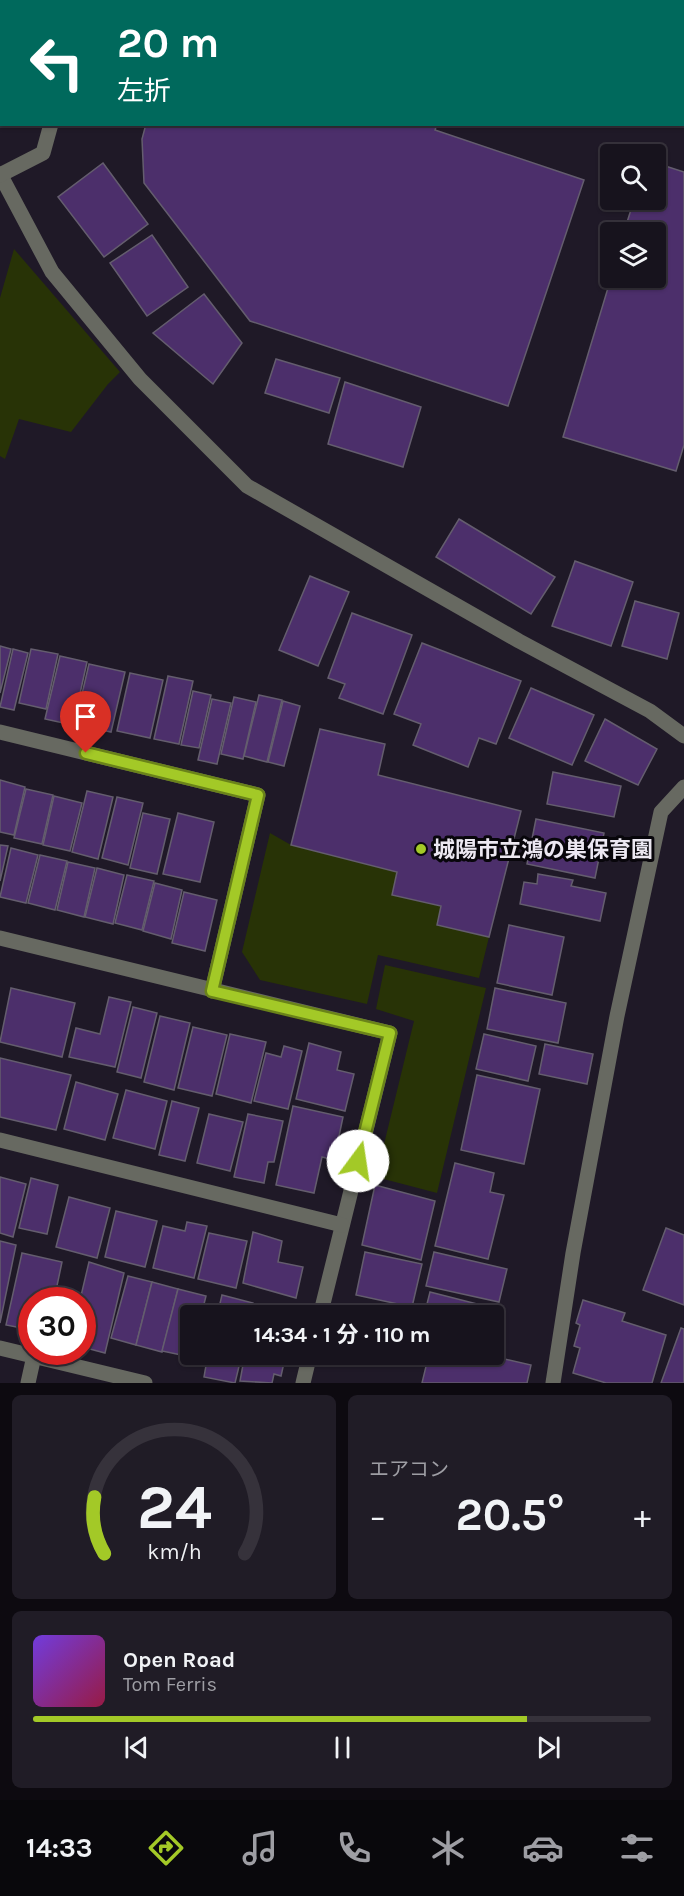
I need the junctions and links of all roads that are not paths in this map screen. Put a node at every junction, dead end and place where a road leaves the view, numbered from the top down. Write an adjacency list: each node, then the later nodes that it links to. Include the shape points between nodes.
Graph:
1 (50, 126): 2 (street, via 43,153)
2 (0, 176): 4 (street, via 52,272 140,379 248,486 650,711)
3 (0, 732): 7 (street, via 258,795)
4 (684, 736)
5 (684, 787): 19 (street, via 661,812 617,1016)
6 (0, 938): 7 (street)
7 (212, 991): 9 (street, via 390,1033)
8 (0, 1140): 9 (street)
9 (342, 1225): 10 (street)
10 (323, 1305)
11 (0, 1348): 12 (street)
12 (18, 1352)
13 (32, 1365): 16 (street)
14 (71, 1365): 17 (street)
15 (307, 1365): 18 (street)
16 (28, 1383)
17 (145, 1383)
18 (303, 1383)
19 (553, 1383)

